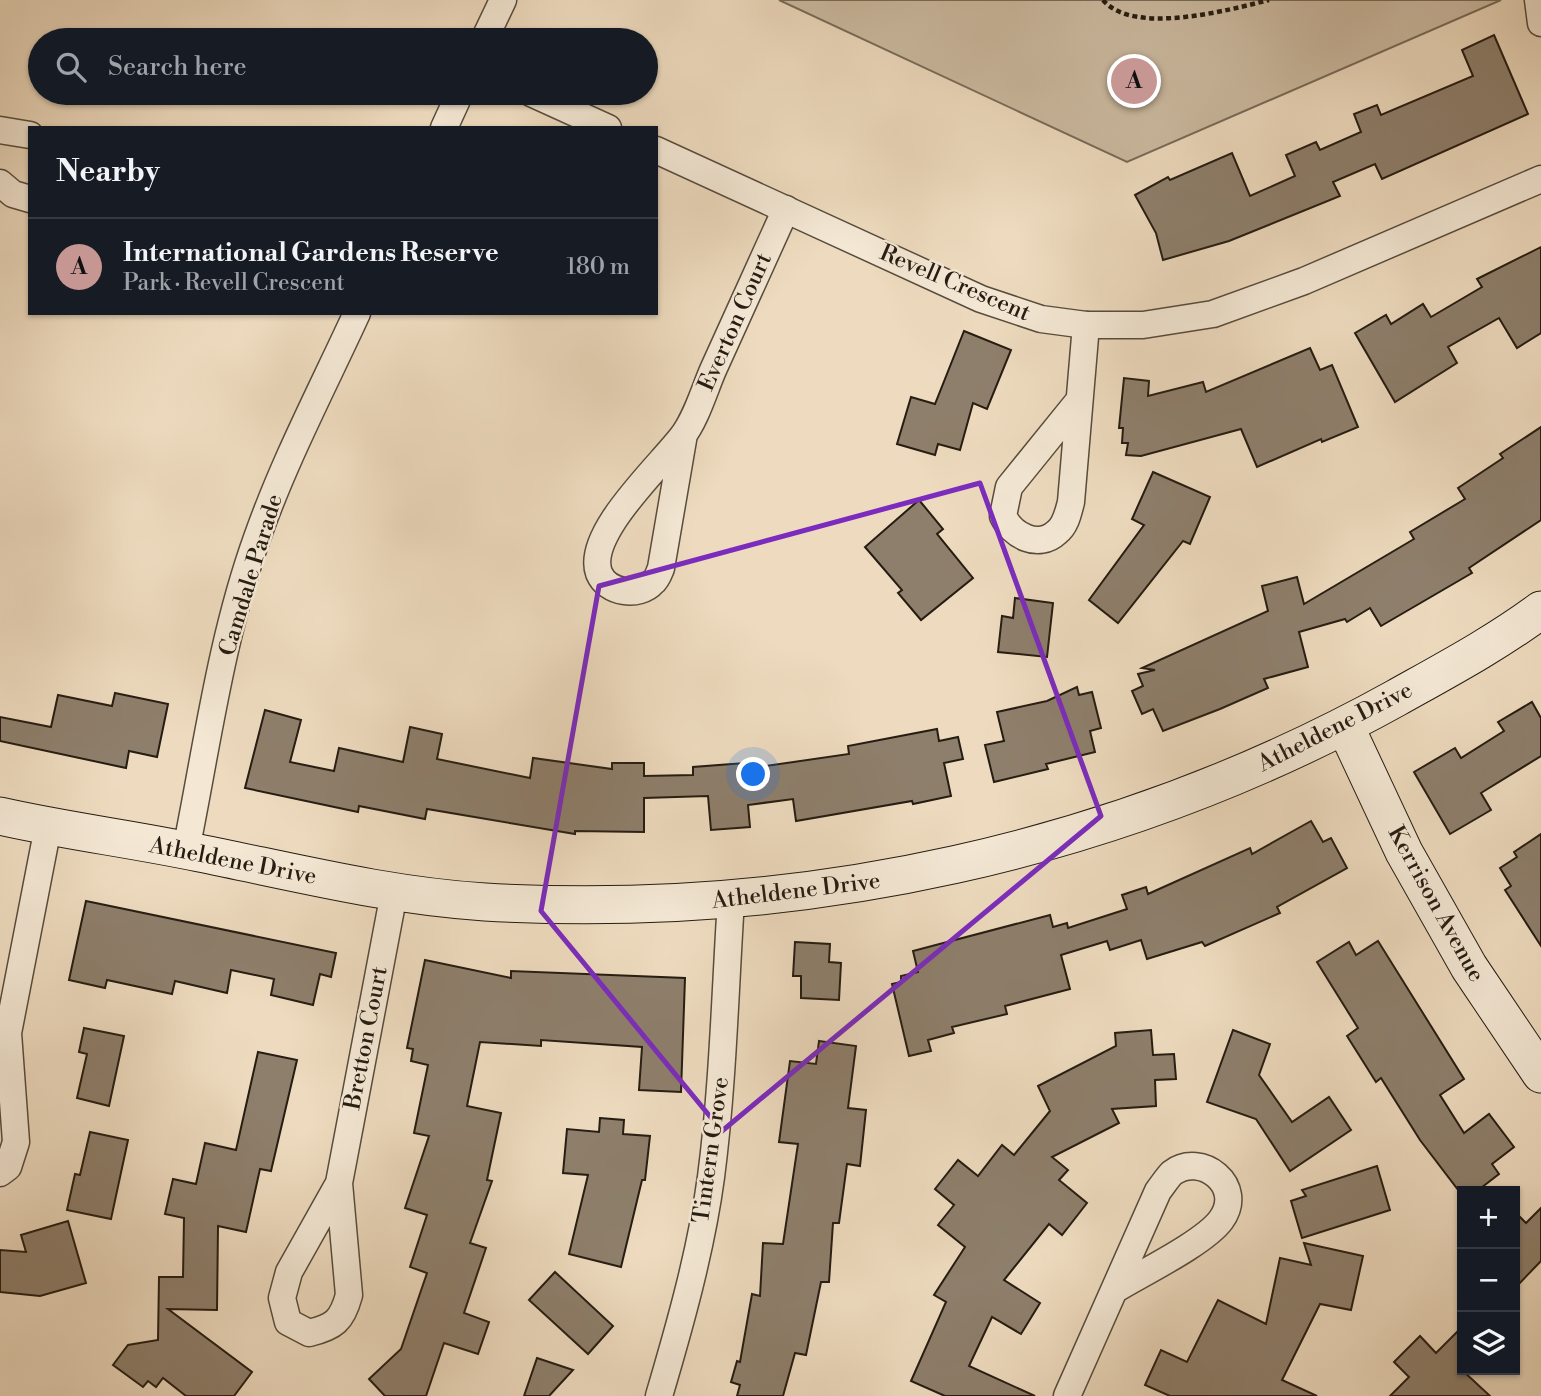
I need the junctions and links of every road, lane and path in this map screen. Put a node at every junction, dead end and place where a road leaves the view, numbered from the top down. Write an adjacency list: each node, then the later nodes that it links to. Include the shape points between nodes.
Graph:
1 (503, 0): 6 (street)
2 (1103, 0): 3 (path, via 1126,15 1173,19)
3 (1269, 0)
4 (1538, 0): 5 (street)
5 (1541, 23)
6 (490, 28)
7 (455, 105): 9 (street)
8 (557, 105): 10 (street)
9 (445, 126)
10 (604, 126)
11 (0, 130): 12 (street)
12 (28, 135)
13 (658, 151): 17 (street, Revell Crescent)
14 (1541, 179): 19 (street, Revell Crescent, via 1304,281 1213,314 1143,325)
15 (0, 183): 16 (street)
16 (28, 198)
17 (786, 209): 19 (street, Revell Crescent, via 981,299 1041,319); 21 (street, Everton Court)
18 (356, 315): 26 (street, Camdale Parade, via 256,539 220,681)
19 (1086, 325): 20 (street)
20 (1077, 403): 20 (street, via 1071,502 1065,522 1057,534 1043,540 1026,539 1009,529 1003,516 1009,487)
21 (684, 434): 21 (street, Everton Court, via 661,568 654,582 643,589 612,588 595,562 601,542)
22 (1541, 610): 23 (street, Atheldene Drive, via 1499,641)
23 (1345, 726): 28 (street, Atheldene Drive, via 1247,771 997,856 900,878); 30 (street, Kerrison Avenue, via 1404,852 1469,967)
24 (0, 816): 25 (street, Atheldene Drive)
25 (48, 827): 26 (street, Atheldene Drive); 29 (street)
26 (186, 850): 27 (street, Atheldene Drive)
27 (394, 893): 28 (street, Atheldene Drive, via 485,902 671,904); 32 (street, Bretton Court)
28 (731, 900): 34 (street, Tintern Grove, via 725,1043 710,1180 681,1325)
29 (4, 1041): 31 (street, via 16,1142 8,1167)
30 (1541, 1074)
31 (0, 1173)
32 (339, 1183): 32 (street, Bretton Court, via 349,1294 332,1327 309,1334 288,1322 282,1298 289,1272)
33 (1116, 1289): 33 (street, via 1158,1191 1173,1172 1191,1167 1222,1178 1228,1205 1221,1220); 35 (street)
34 (659, 1396)
35 (1067, 1396)

